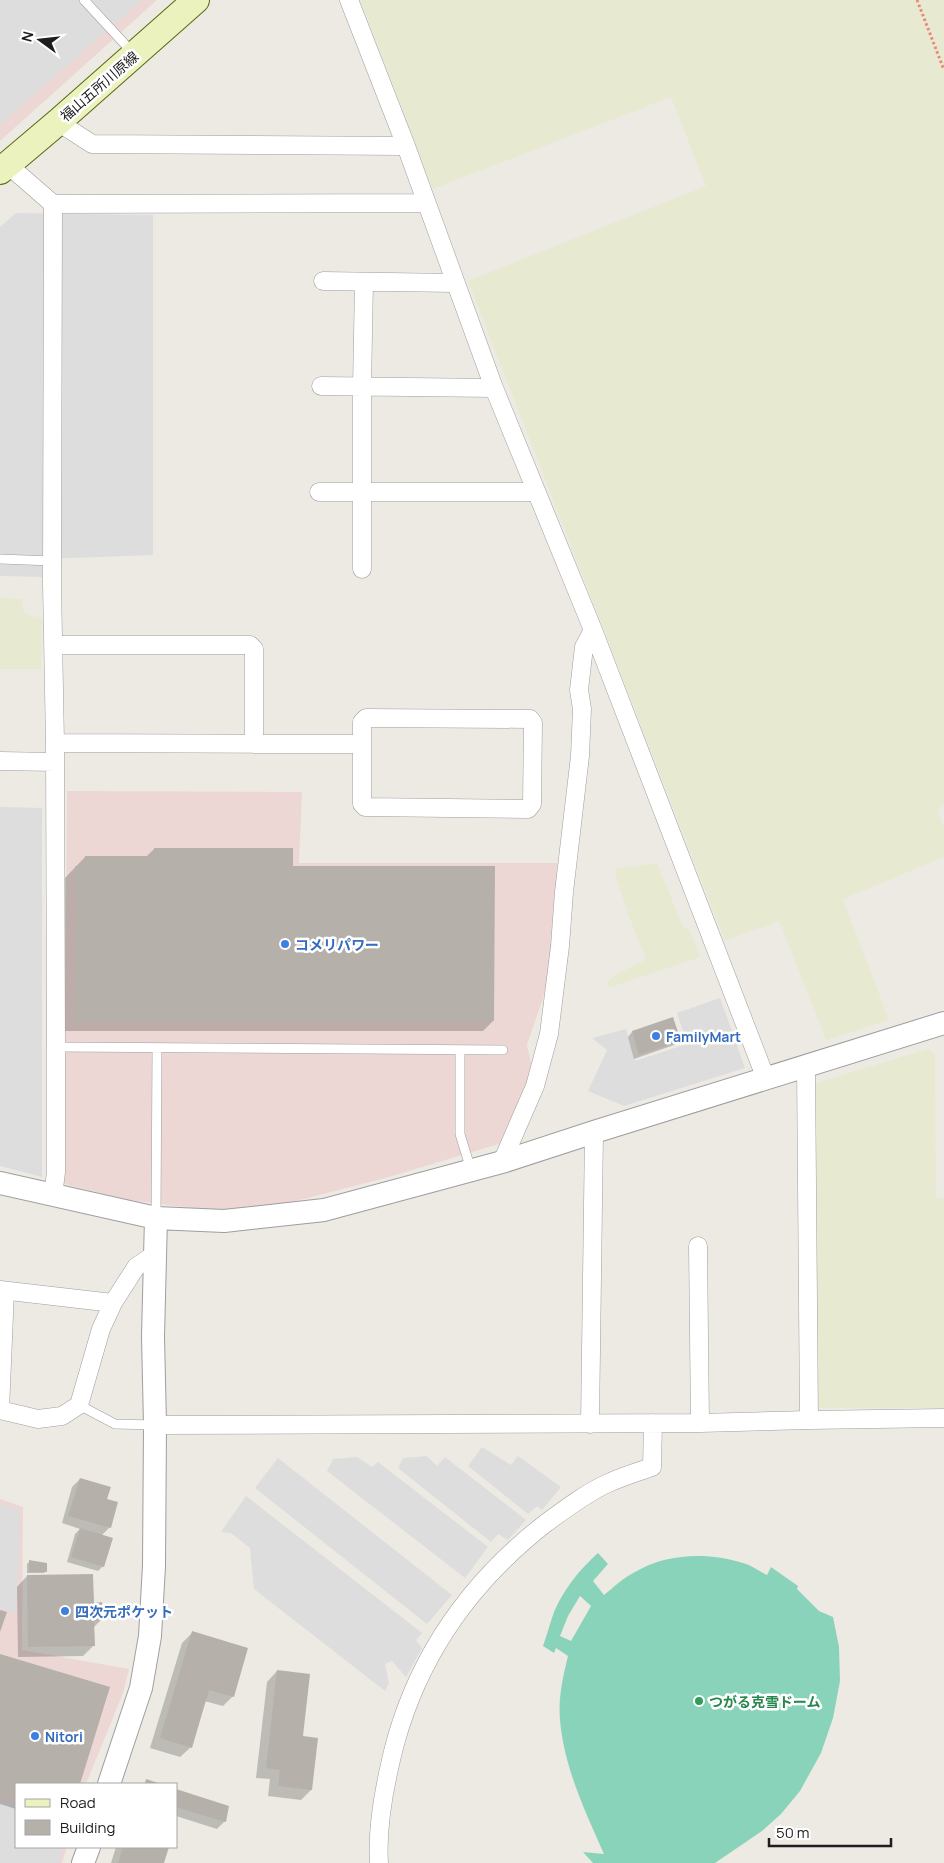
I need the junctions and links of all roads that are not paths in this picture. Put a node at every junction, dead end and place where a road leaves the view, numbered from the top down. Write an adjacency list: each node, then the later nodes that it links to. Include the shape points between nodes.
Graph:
1 (84, 0): 4 (lane)
2 (196, 0): 4 (main road, 福山五所川原線)
3 (349, 0): 6 (street)
4 (134, 55): 5 (main road, 福山五所川原線)
5 (58, 122): 6 (street, via 92,144); 7 (main road, 福山五所川原線)
6 (406, 146): 8 (street)
7 (4, 167): 9 (street)
8 (426, 203): 9 (street); 12 (street)
9 (53, 204): 20 (street)
10 (323, 281): 11 (street)
11 (364, 282): 12 (street); 14 (street)
12 (455, 283): 15 (street)
13 (320, 386): 14 (street)
14 (362, 386): 15 (street); 17 (street)
15 (494, 388): 18 (street)
16 (319, 492): 17 (street)
17 (362, 492): 18 (street); 21 (street)
18 (536, 492): 22 (street)
19 (0, 560): 20 (lane)
20 (52, 561): 23 (street)
21 (362, 569)
22 (592, 630): 35 (street); 37 (street, via 584,647 579,690 582,709 580,756 549,1034 535,1086)
23 (54, 645): 24 (street); 25 (street, via 250,645 254,649)
24 (55, 743): 25 (street); 28 (street)
25 (254, 744): 26 (street)
26 (362, 744): 26 (street, via 362,722 366,718 530,719 533,723 532,804 528,809 365,807 362,804)
27 (0, 761): 28 (street)
28 (56, 762): 30 (street)
29 (944, 1023): 34 (street)
30 (56, 1047): 31 (lane); 40 (street, via 56,1172)
31 (157, 1048): 32 (lane); 41 (lane)
32 (460, 1050): 33 (lane); 38 (lane, via 460,1134)
33 (503, 1050)
34 (806, 1067): 35 (street); 49 (street)
35 (766, 1079): 36 (street)
36 (594, 1132): 37 (street); 52 (street)
37 (502, 1162): 38 (street)
38 (471, 1170): 41 (street, via 324,1210 224,1221)
39 (0, 1183): 40 (street)
40 (53, 1196): 41 (street)
41 (156, 1218): 43 (street)
42 (698, 1246): 51 (street)
43 (156, 1254): 45 (street, via 136,1267); 53 (street, via 153,1336)
44 (2, 1290): 45 (street); 47 (street)
45 (114, 1303): 46 (street, via 101,1329)
46 (79, 1405): 47 (street, via 62,1416 38,1419); 53 (lane, via 115,1424)
47 (0, 1410)
48 (944, 1418): 49 (street)
49 (809, 1420): 51 (street)
50 (653, 1423): 51 (street); 52 (street); 57 (street, via 652,1467 606,1484 566,1508 530,1536 495,1568 460,1609 431,1653 406,1706 392,1755 381,1807)
51 (700, 1423)
52 (590, 1424): 53 (street)
53 (155, 1425): 54 (street, via 150,1636 141,1688)
54 (109, 1783)
55 (88, 1848): 56 (street)
56 (83, 1863)
57 (379, 1863)

